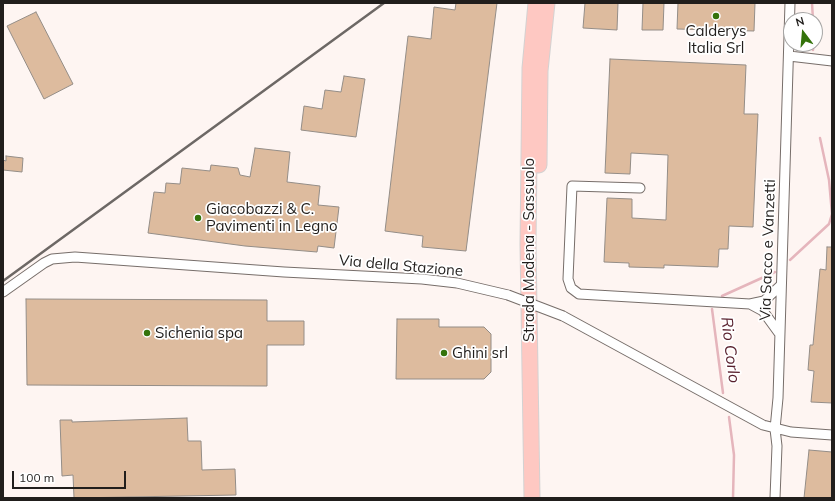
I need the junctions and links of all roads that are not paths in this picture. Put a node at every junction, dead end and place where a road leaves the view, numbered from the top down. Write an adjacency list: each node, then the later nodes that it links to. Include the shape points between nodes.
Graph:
1 (536, 3): 16 (highway, Strada Modena - Sassuolo, via 530,68 528,237)
2 (547, 3): 17 (highway, Strada Modena - Sassuolo, via 540,71 538,244)
3 (790, 3): 4 (street, Via Sacco e Vanzetti)
4 (789, 56): 5 (street); 7 (street, Via Sacco e Vanzetti)
5 (832, 61)
6 (640, 188): 10 (street, via 572,186 568,280 571,288 578,294)
7 (780, 286): 9 (street); 11 (street, Via Sacco e Vanzetti)
8 (3, 292): 14 (street, Via della Stazione, bridge, via 44,262 75,257 457,283 508,295 563,316 763,425)
9 (764, 301): 10 (street); 11 (street)
10 (750, 304): 12 (street)
11 (780, 306): 12 (street); 13 (street, Via Sacco e Vanzetti)
12 (763, 311): 13 (street)
13 (779, 333): 14 (street, Via Sacco e Vanzetti)
14 (775, 429): 15 (street, Via della Stazione); 18 (street, Via Sacco e Vanzetti)
15 (832, 435)
16 (532, 498)
17 (542, 498)
18 (775, 498)

